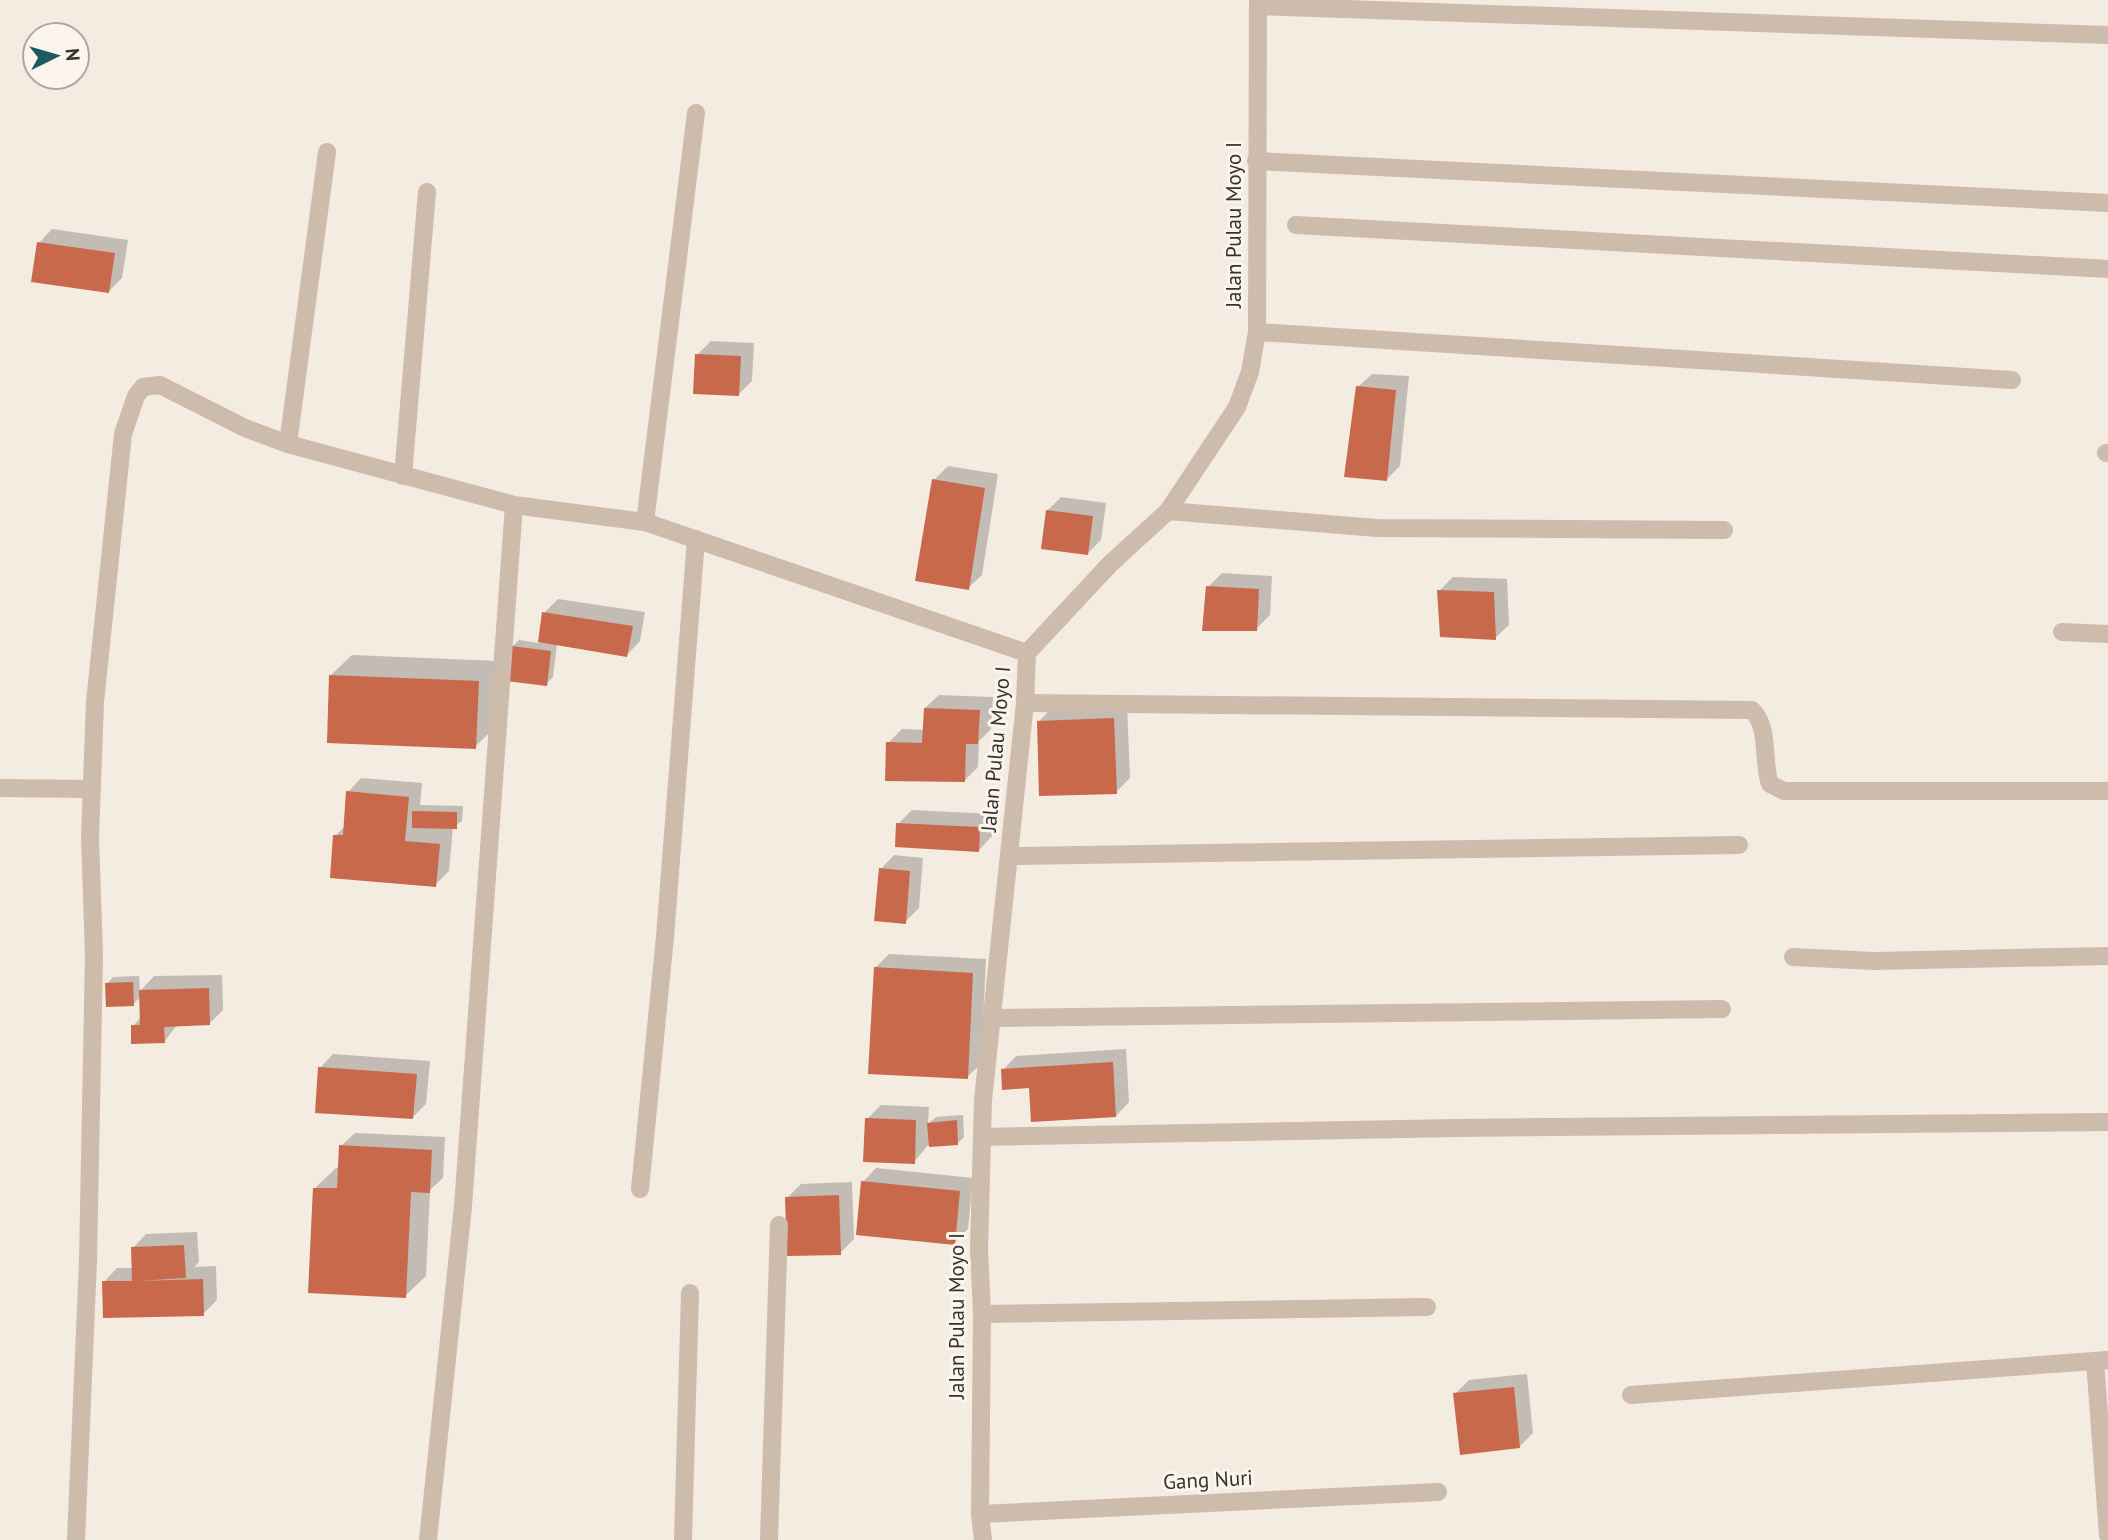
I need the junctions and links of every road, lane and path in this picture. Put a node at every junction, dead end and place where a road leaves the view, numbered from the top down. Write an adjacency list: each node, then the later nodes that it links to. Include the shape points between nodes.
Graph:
1 (1258, 3): 2 (street); 5 (street, Jalan Pulau Moyo I)
2 (2108, 35)
3 (696, 113): 16 (street)
4 (327, 152): 12 (street)
5 (1256, 161): 7 (street); 10 (street, Jalan Pulau Moyo I)
6 (427, 192): 13 (street)
7 (2108, 203)
8 (1296, 225): 9 (street)
9 (2108, 269)
10 (1257, 332): 11 (street); 15 (street, Jalan Pulau Moyo I, via 1250,372 1237,407)
11 (2012, 380)
12 (288, 444): 13 (street); 24 (street, via 245,428 170,388 153,384 136,396 123,434 95,702)
13 (403, 476): 14 (street)
14 (513, 505): 16 (street); 45 (street, via 463,1206)
15 (1168, 511): 17 (street, via 1377,528); 21 (street, Jalan Pulau Moyo I, via 1110,564)
16 (645, 522): 18 (street)
17 (1724, 530)
18 (696, 540): 21 (street); 34 (street)
19 (2062, 632): 20 (street)
20 (2108, 634)
21 (1027, 653): 22 (street, Jalan Pulau Moyo I)
22 (1025, 704): 25 (street, via 1752,710 1762,731 1770,783 1784,791); 27 (street, Jalan Pulau Moyo I)
23 (0, 788): 24 (street)
24 (92, 789): 44 (street, via 89,1219)
25 (2108, 791)
26 (1739, 845): 27 (street)
27 (1009, 856): 31 (street, Jalan Pulau Moyo I)
28 (2108, 956): 29 (street, via 1874,961)
29 (1793, 957)
30 (1722, 1009): 31 (street)
31 (993, 1018): 33 (street, Jalan Pulau Moyo I)
32 (2108, 1122): 33 (street)
33 (982, 1137): 38 (street, Jalan Pulau Moyo I)
34 (640, 1189)
35 (779, 1225): 47 (street)
36 (690, 1293): 46 (street)
37 (1427, 1307): 38 (street)
38 (982, 1314): 42 (street, Jalan Pulau Moyo I)
39 (2101, 1361): 40 (street); 43 (street)
40 (1631, 1395)
41 (1438, 1492): 42 (street, Gang Nuri)
42 (980, 1514): 48 (street, Jalan Pulau Moyo I)
43 (2108, 1535)
44 (76, 1540)
45 (428, 1540)
46 (683, 1540)
47 (769, 1540)
48 (983, 1540)

